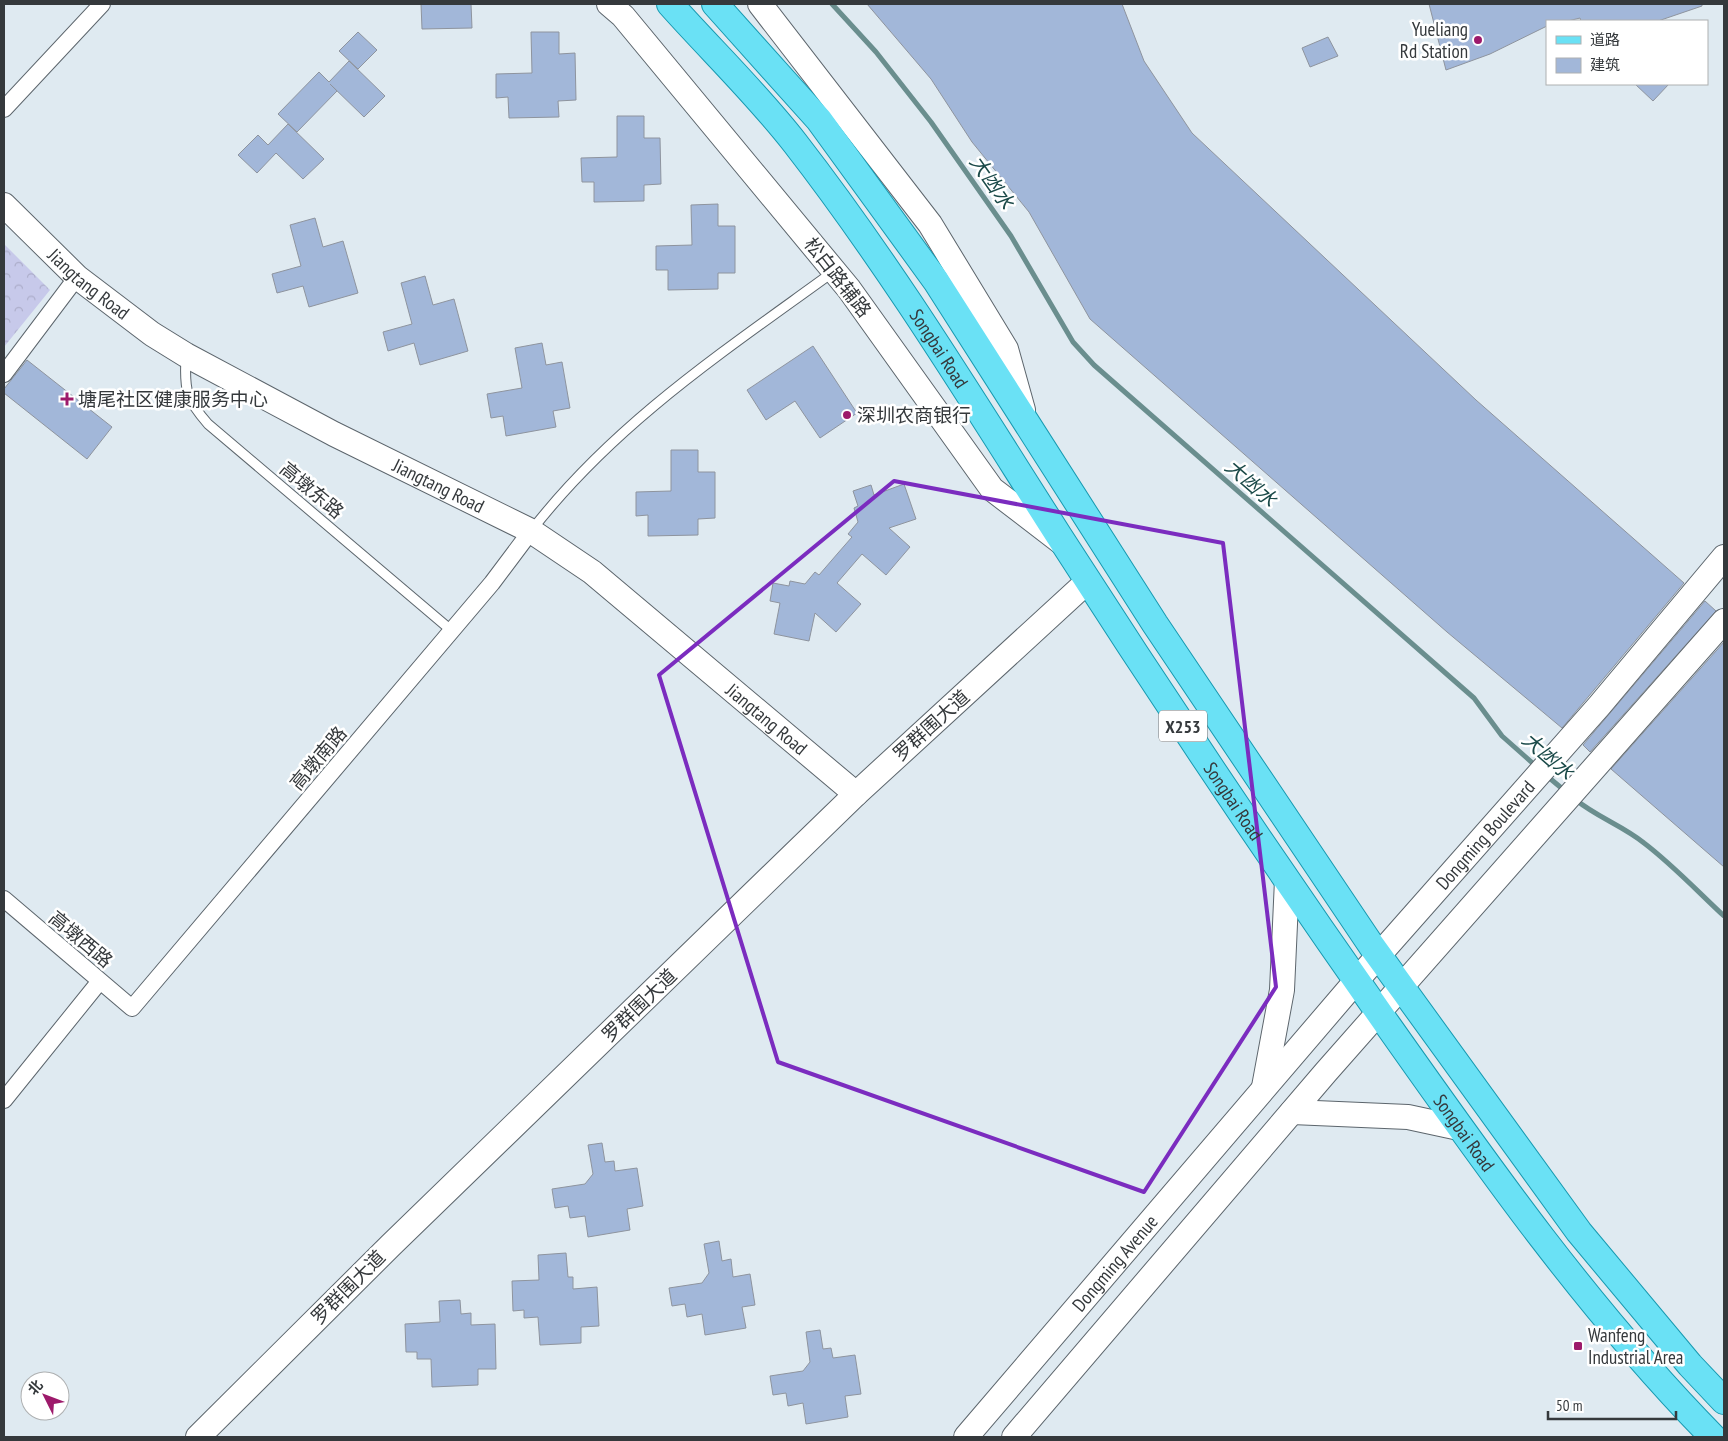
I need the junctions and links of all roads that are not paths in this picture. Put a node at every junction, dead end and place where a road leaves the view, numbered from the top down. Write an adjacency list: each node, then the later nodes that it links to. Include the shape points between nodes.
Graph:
1 (102, 4): 6 (street)
2 (609, 4): 8 (main road, 松白路辅路, via 623,16)
3 (670, 4): 14 (main road, Songbai Road / X253, via 793,141 908,300)
4 (715, 4): 12 (main road, Songbai Road / X253, via 819,120 936,281)
5 (760, 4): 12 (main road, via 930,224 1006,349)
6 (4, 109)
7 (4, 206): 9 (main road, Jiangtang Road)
8 (835, 270): 13 (lane, via 683,380 601,451 561,492); 14 (main road, 松白路辅路, via 992,489)
9 (77, 277): 10 (main road, Jiangtang Road, via 152,334); 11 (street)
10 (186, 355): 13 (main road, Jiangtang Road, via 334,434); 18 (lane, 高墩东路, via 185,376 190,404 208,424)
11 (4, 374)
12 (1027, 423): 22 (main road, Songbai Road / X253, via 1155,624)
13 (531, 531): 18 (street, 高墩南路); 19 (main road, Jiangtang Road, via 592,572)
14 (1066, 546): 16 (main road, Songbai Road / X253)
15 (1724, 558): 22 (main road, Dongming Boulevard)
16 (1088, 581): 19 (main road, 罗群围大道); 20 (main road, Songbai Road / X253)
17 (1724, 621): 25 (main road, Dongming Boulevard)
18 (452, 631): 26 (street, 高墩南路)
19 (856, 794): 33 (main road, 罗群围大道)
20 (1287, 880): 24 (main road, Songbai Road / X253); 28 (main road, via 1282,990)
21 (4, 899): 23 (street, 高墩西路)
22 (1378, 955): 24 (main road, Dongming Boulevard); 25 (main road, Songbai Road / X253)
23 (100, 981): 26 (street, 高墩西路); 29 (street)
24 (1356, 981): 27 (main road, Songbai Road / X253); 28 (main road, Dongming Boulevard)
25 (1402, 988): 27 (main road, Dongming Boulevard); 32 (main road, Songbai Road / X253, via 1579,1232)
26 (132, 1008)
27 (1379, 1013): 30 (main road, Dongming Boulevard); 31 (main road, Songbai Road / X253)
28 (1264, 1088): 34 (main road, Dongming Avenue)
29 (4, 1100)
30 (1292, 1112): 31 (main road, via 1408,1117); 35 (main road, Dongming Avenue)
31 (1459, 1128): 36 (main road, Songbai Road / X253, via 1553,1253 1665,1388)
32 (1724, 1401)
33 (198, 1437)
34 (966, 1437)
35 (1014, 1437)
36 (1713, 1437)

